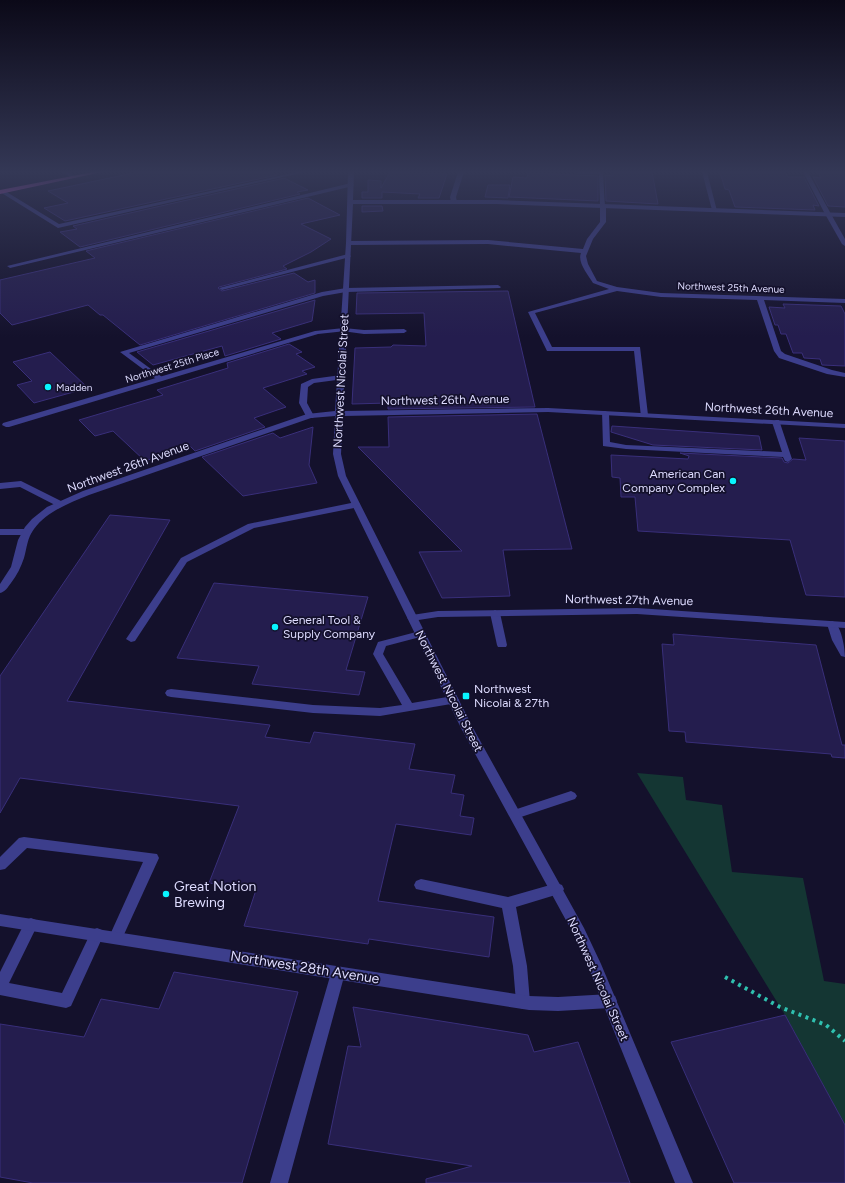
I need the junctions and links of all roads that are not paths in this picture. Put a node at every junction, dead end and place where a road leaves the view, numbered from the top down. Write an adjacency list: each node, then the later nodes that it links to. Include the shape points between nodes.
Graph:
1 (173, 227): 9 (street)
2 (349, 227): 5 (street, Northwest Nicolai Street)
3 (599, 227): 7 (street)
4 (835, 227): 6 (street)
5 (349, 243): 7 (street, via 488,242); 8 (street, Northwest Nicolai Street)
6 (845, 244)
7 (584, 251): 12 (street, via 585,264 595,282)
8 (348, 256): 11 (street); 13 (street, Northwest Nicolai Street)
9 (10, 266)
10 (498, 287): 13 (street)
11 (222, 288)
12 (617, 289): 14 (street, Northwest 25th Avenue, via 661,295); 23 (street, via 531,312 550,349 637,349)
13 (346, 290): 16 (street, Northwest Nicolai Street); 20 (street, via 322,294 124,352)
14 (760, 299): 15 (street, Northwest 25th Avenue); 18 (street, via 782,356)
15 (844, 302)
16 (344, 330): 17 (street, Northwest 25th Place); 19 (street, Northwest Nicolai Street); 20 (street, Northwest 25th Place, via 317,332)
17 (404, 331)
18 (845, 375)
19 (341, 377): 22 (street, Northwest Nicolai Street); 24 (street, via 312,381 304,386 303,403)
20 (159, 379): 26 (street, Northwest 25th Place)
21 (605, 413): 22 (street, Northwest 26th Avenue, via 529,410); 23 (street, Northwest 26th Avenue); 25 (street, via 606,444 626,448 788,457)
22 (339, 414): 24 (street, Northwest 26th Avenue); 30 (street, Northwest Nicolai Street, via 338,462 345,484)
23 (644, 415): 25 (street, Northwest 26th Avenue)
24 (310, 416): 29 (street, Northwest 26th Avenue)
25 (776, 422): 27 (street, Northwest 26th Avenue)
26 (6, 425)
27 (845, 426)
28 (0, 486): 29 (street, via 21,484)
29 (60, 504): 32 (street, Northwest 26th Avenue, via 43,514)
30 (356, 505): 35 (street, Northwest Nicolai Street); 39 (street, via 251,526 184,560)
31 (0, 532): 32 (street)
32 (27, 532): 33 (street, via 19,559)
33 (0, 590)
34 (495, 613): 35 (street, Northwest 27th Avenue, via 438,614); 36 (street, Northwest 27th Avenue, via 638,611); 40 (street)
35 (412, 618): 38 (street, Northwest Nicolai Street)
36 (832, 624): 37 (street, Northwest 27th Avenue); 41 (street)
37 (845, 625)
38 (420, 634): 43 (street, Northwest Nicolai Street); 44 (street, via 382,644 378,654)
39 (131, 639)
40 (502, 645)
41 (845, 653)
42 (171, 693): 44 (street, via 313,709 380,712)
43 (452, 700): 44 (street); 46 (street, Northwest Nicolai Street)
44 (408, 708)
45 (571, 796): 46 (street)
46 (515, 814): 49 (street, Northwest Nicolai Street)
47 (0, 865): 54 (street, via 24,842 152,858)
48 (421, 885): 50 (street)
49 (556, 889): 50 (street); 58 (street, Northwest Nicolai Street, via 579,932)
50 (508, 903): 59 (street, via 520,966)
51 (0, 920): 52 (street, Northwest 28th Avenue)
52 (31, 924): 53 (street, Northwest 28th Avenue); 55 (street)
53 (97, 934): 54 (street, Northwest 28th Avenue); 57 (street, via 66,1001)
54 (116, 937): 56 (street, Northwest 28th Avenue)
55 (4, 969): 57 (street)
56 (338, 973): 59 (street, Northwest 28th Avenue); 60 (street)
57 (0, 988)
58 (610, 1001): 59 (street, Northwest 28th Avenue, via 558,1004); 61 (street, Northwest Nicolai Street)
59 (523, 1002)
60 (279, 1183)
61 (684, 1183)

